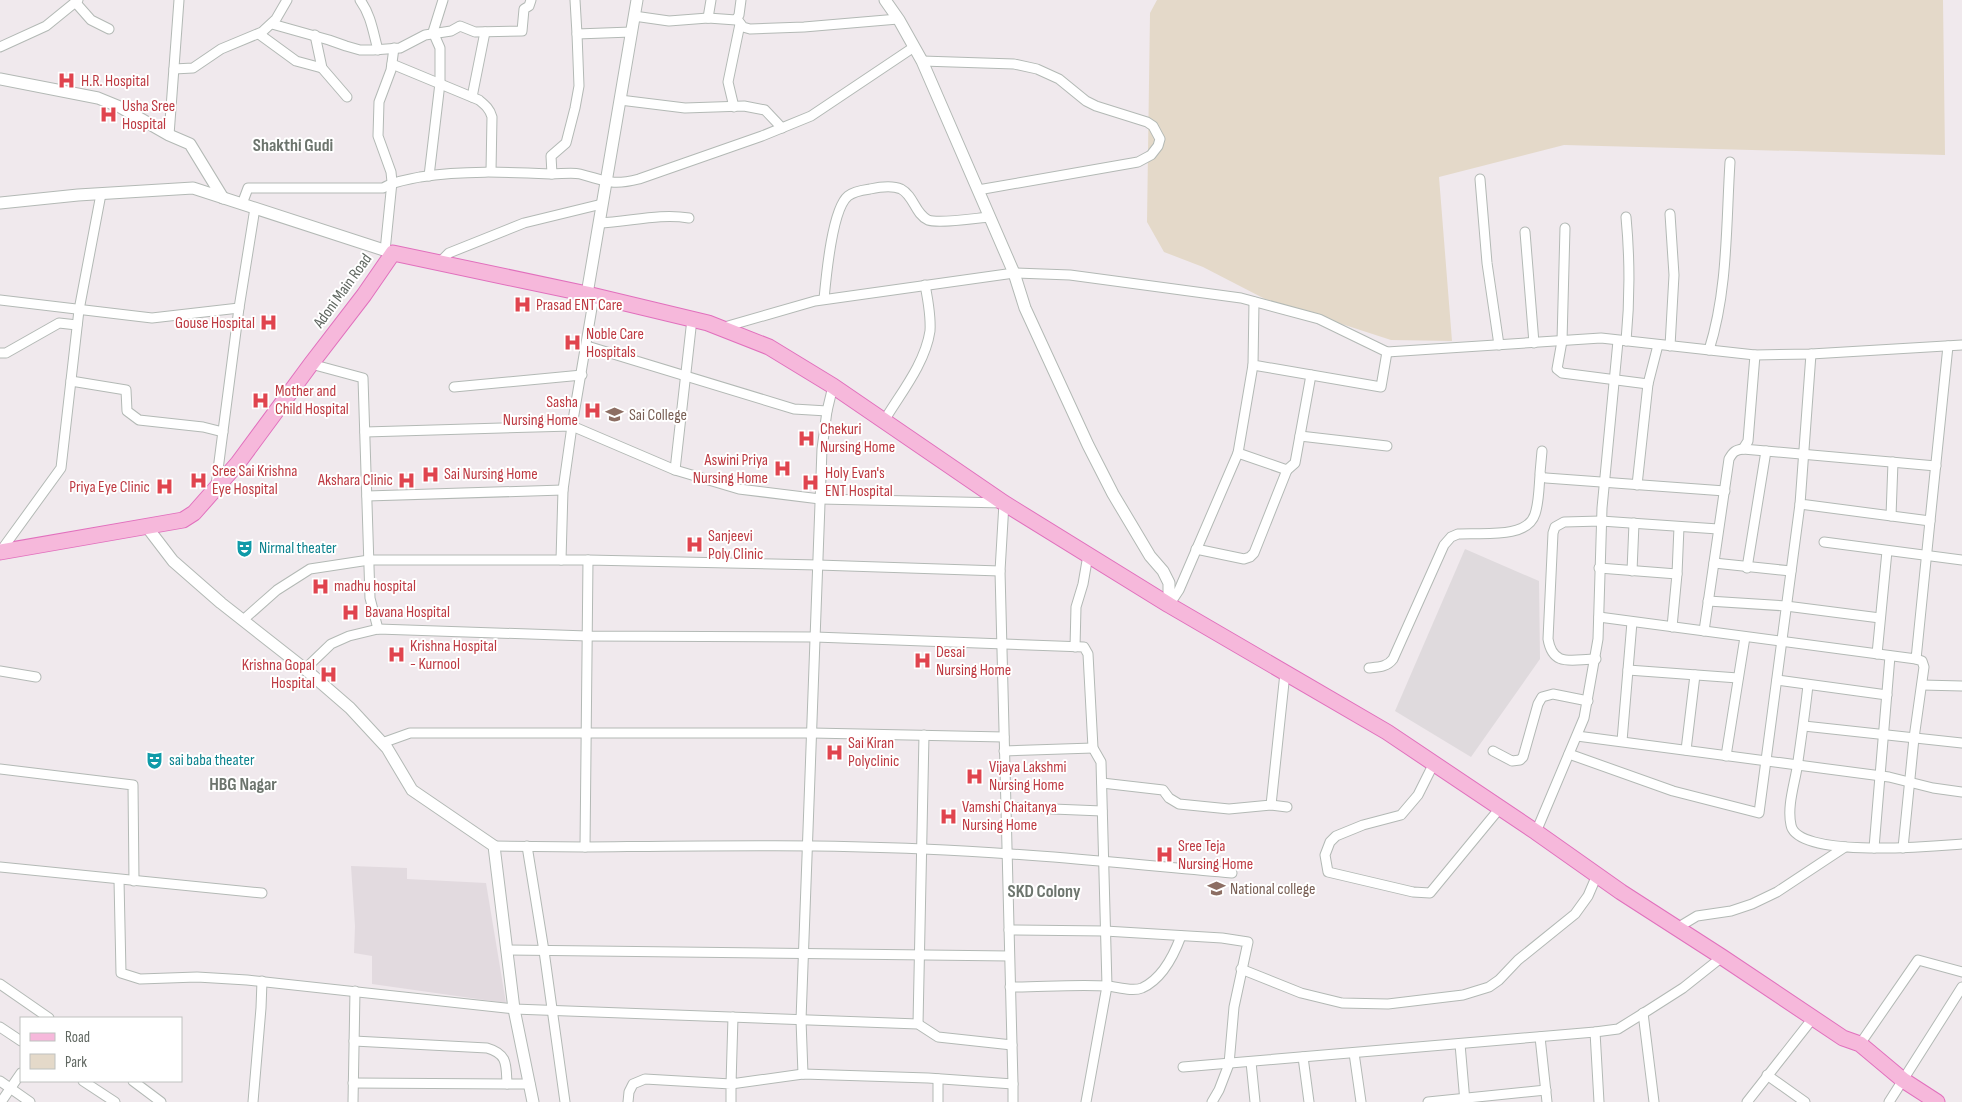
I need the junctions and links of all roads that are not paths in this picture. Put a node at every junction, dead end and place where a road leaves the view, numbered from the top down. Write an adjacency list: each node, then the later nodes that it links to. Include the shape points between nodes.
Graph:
1 (180, 0): 31 (street)
2 (288, 0): 16 (street)
3 (360, 0): 27 (street, via 367,10)
4 (443, 0): 18 (street)
5 (531, 0): 19 (street, via 530,6 524,9 522,31)
6 (575, 0): 22 (street)
7 (637, 0): 12 (street)
8 (711, 0): 13 (street)
9 (741, 0): 15 (street)
10 (885, 0): 14 (street)
11 (77, 2): 17 (street, via 91,20); 24 (street, via 46,26)
12 (634, 16): 13 (street, via 680,21); 20 (street)
13 (708, 18): 15 (street)
14 (898, 19): 15 (street, via 750,29); 25 (street)
15 (739, 21): 37 (street, via 728,82)
16 (272, 24): 21 (street); 23 (street)
17 (110, 29)
18 (434, 32): 19 (street, via 451,31 460,26 472,32); 26 (street); 33 (street, via 440,48)
19 (485, 32): 35 (street)
20 (631, 32): 22 (street); 36 (street)
21 (259, 34): 30 (street, via 296,61); 31 (street, via 221,49 193,68)
22 (577, 34): 42 (street, via 578,93 566,143 551,156)
23 (315, 35): 27 (street, via 360,50); 30 (street)
24 (0, 47)
25 (914, 47): 28 (street); 38 (street, via 811,116)
26 (394, 48): 27 (street); 29 (street)
27 (378, 50)
28 (922, 61): 47 (street); 47 (street, via 1014,64 1037,69 1059,79 1096,106 1147,122 1158,131 1158,146 1151,155 1138,162)
29 (392, 64): 33 (street); 45 (street, via 379,102 378,136)
30 (322, 68): 34 (street)
31 (174, 69): 39 (street)
32 (0, 82): 39 (street, via 98,98)
33 (440, 83): 35 (street); 43 (street)
34 (347, 97)
35 (472, 97): 41 (street, via 490,111)
36 (620, 100): 37 (street, via 685,108); 46 (street)
37 (734, 107): 38 (street, via 765,110)
38 (782, 128): 46 (street, via 639,179)
39 (169, 135): 49 (street, via 190,144)
40 (1730, 162): 83 (street, via 1723,293)
41 (491, 171): 42 (street); 43 (street)
42 (552, 174): 46 (street, via 578,174)
43 (429, 176): 45 (street)
44 (1480, 179): 77 (street, via 1487,263)
45 (392, 182): 51 (street, via 383,188 248,188); 61 (street)
46 (606, 182): 52 (street)
47 (978, 190): 55 (street)
48 (100, 194): 49 (street, via 192,188); 50 (street); 70 (street)
49 (223, 198): 51 (street)
50 (0, 203)
51 (242, 204): 53 (street)
52 (602, 204): 58 (street); 62 (street, via 524,223 449,253)
53 (255, 208): 61 (street); 69 (street)
54 (1670, 214): 81 (street, via 1674,275)
55 (990, 217): 63 (street); 66 (street, via 935,222 921,216 902,189 876,188 855,192 847,196 841,208 828,256)
56 (1626, 217): 75 (street, via 1630,288)
57 (688, 218): 58 (street, via 668,216)
58 (599, 223): 65 (street)
59 (1565, 228): 74 (street)
60 (1525, 232): 76 (street)
61 (389, 252): 62 (main road, Adoni Main Road); 88 (main road, Adoni Main Road, via 364,295)
62 (439, 263): 65 (main road, Adoni Main Road)
63 (1014, 273): 64 (street); 68 (street, via 1070,275); 150 (street, via 1025,308 1092,453 1150,556 1164,571 1169,583)
64 (925, 285): 66 (street); 99 (street, via 930,332 921,360)
65 (590, 295): 71 (main road, Adoni Main Road); 80 (street)
66 (824, 299): 73 (street)
67 (0, 300): 70 (street)
68 (1254, 302): 84 (street, via 1319,319); 89 (street)
69 (239, 308): 70 (street, via 152,318); 101 (street)
70 (79, 310): 72 (street)
71 (692, 319): 73 (main road, Adoni Main Road); 92 (street)
72 (77, 325): 85 (street, via 58,323 6,353); 94 (street)
73 (721, 328): 96 (main road, Adoni Main Road, via 770,347)
74 (1562, 341): 75 (street, via 1601,338); 76 (street); 93 (street, via 1556,365 1559,372)
75 (1622, 341): 78 (street); 93 (street)
76 (1534, 343): 77 (street)
77 (1499, 345): 84 (street)
78 (1658, 345): 81 (street); 95 (street)
79 (1962, 345): 82 (street)
80 (587, 346): 90 (street); 92 (street)
81 (1670, 346): 83 (street)
82 (1948, 346): 87 (street); 111 (street)
83 (1709, 350): 86 (street)
84 (1387, 352): 91 (street, via 1380,387)
85 (0, 353)
86 (1755, 354): 87 (street); 105 (street, via 1748,441)
87 (1812, 354): 109 (street)
88 (311, 364): 102 (street, via 363,378); 117 (main road, Adoni Main Road)
89 (1253, 365): 91 (street); 108 (street)
90 (582, 375): 97 (street); 100 (street)
91 (1311, 375): 103 (street)
92 (686, 376): 98 (street, via 794,409); 112 (street)
93 (1615, 379): 95 (street); 115 (street)
94 (71, 381): 101 (street, via 126,390 127,411 139,420); 133 (street, via 61,468)
95 (1648, 384): 116 (street)
96 (833, 386): 98 (street); 99 (main road, Adoni Main Road)
97 (454, 387)
98 (827, 411): 121 (street)
99 (884, 421): 122 (main road, Adoni Main Road)
100 (572, 426): 102 (street); 112 (street); 118 (street)
101 (223, 432): 117 (street)
102 (365, 432): 120 (street)
103 (1300, 436): 104 (street); 113 (street, via 1294,463)
104 (1387, 446)
105 (1743, 449): 107 (street); 119 (street, via 1736,450 1729,459)
106 (1542, 450): 114 (street)
107 (1766, 451): 109 (street); 144 (street)
108 (1238, 453): 113 (street); 132 (street)
109 (1804, 455): 110 (street); 123 (street)
110 (1893, 462): 111 (street); 124 (street)
111 (1936, 466): 126 (street)
112 (675, 470): 121 (street, via 739,489)
113 (1288, 470): 132 (street, via 1261,539 1250,558)
114 (1540, 475): 115 (street); 169 (street, via 1535,515 1523,528 1513,532 1451,537 1444,545 1393,659 1389,664)
115 (1605, 481): 116 (street); 125 (street)
116 (1638, 485): 119 (street)
117 (216, 489): 128 (main road, Adoni Main Road, via 184,520)
118 (563, 490): 120 (street); 138 (street)
119 (1725, 491): 130 (street)
120 (367, 496): 137 (street)
121 (820, 499): 122 (street); 142 (street)
122 (1004, 503): 135 (main road, Adoni Main Road); 145 (street)
123 (1800, 504): 124 (street); 147 (street)
124 (1891, 516): 126 (street)
125 (1601, 521): 127 (street); 143 (street); 167 (street, via 1564,522 1553,533 1548,639 1550,650 1561,659)
126 (1930, 521): 136 (street)
127 (1634, 524): 129 (street); 146 (street)
128 (147, 527): 133 (main road, Adoni Main Road); 154 (street, via 173,561)
129 (1679, 528): 130 (street); 148 (street)
130 (1718, 530): 141 (street)
131 (1824, 542): 134 (street)
132 (1196, 549): 150 (street)
133 (0, 552)
134 (1887, 552): 136 (street); 153 (street)
135 (1088, 555): 150 (main road, Adoni Main Road); 164 (street, via 1076,607)
136 (1926, 557): 140 (street); 168 (street)
137 (369, 560): 138 (street); 154 (street, via 310,569 278,590); 157 (street, via 370,598)
138 (561, 560): 139 (street)
139 (588, 560): 142 (street); 159 (street)
140 (1962, 560)
141 (1714, 563): 144 (street); 149 (street)
142 (818, 565): 145 (street); 160 (street)
143 (1599, 568): 146 (street); 152 (street)
144 (1747, 568): 147 (street)
145 (1000, 571): 163 (street)
146 (1632, 571): 148 (street)
147 (1791, 571): 151 (street)
148 (1677, 574): 156 (street)
149 (1708, 601): 151 (street); 158 (street)
150 (1169, 605): 173 (main road, Adoni Main Road)
151 (1786, 606): 153 (street); 162 (street)
152 (1599, 617): 155 (street); 167 (street)
153 (1880, 618): 165 (street)
154 (243, 620): 170 (street)
155 (1632, 622): 156 (street); 171 (street)
156 (1672, 627): 158 (street)
157 (378, 629): 159 (street); 170 (street, via 331,644)
158 (1704, 631): 161 (street)
159 (587, 636): 160 (street); 184 (street)
160 (815, 637): 163 (street); 185 (street)
161 (1745, 637): 162 (street); 176 (street)
162 (1782, 642): 165 (street); 177 (street)
163 (1003, 643): 164 (street); 189 (street)
164 (1075, 647): 194 (street, via 1084,647 1088,654)
165 (1877, 654): 166 (street)
166 (1890, 656): 168 (street); 181 (street)
167 (1596, 659): 182 (street)
168 (1916, 659): 179 (street, via 1924,664)
169 (1369, 668)
170 (305, 669): 192 (street, via 350,708)
171 (1628, 670): 174 (street); 191 (street)
172 (0, 671): 175 (street)
173 (1285, 673): 201 (main road, Adoni Main Road); 208 (street)
174 (1695, 675): 176 (street); 195 (street)
175 (36, 677)
176 (1738, 678): 199 (street)
177 (1776, 680): 178 (street); 200 (street)
178 (1808, 685): 181 (street); 183 (street)
179 (1922, 685): 180 (street); 190 (street)
180 (1962, 686)
181 (1887, 695): 187 (street)
182 (1588, 701): 188 (street); 197 (street, via 1553,694 1542,697 1523,757 1512,761)
183 (1804, 726): 187 (street); 202 (street)
184 (586, 733): 185 (street); 192 (street, via 410,733); 219 (street)
185 (812, 733): 186 (street); 217 (street)
186 (924, 735): 189 (street); 220 (street)
187 (1884, 735): 190 (street); 204 (street)
188 (1577, 736): 191 (street); 198 (street)
189 (1004, 737): 196 (street)
190 (1914, 738): 193 (street); 205 (street)
191 (1622, 742): 195 (street)
192 (382, 743): 215 (street, via 412,790)
193 (1962, 743)
194 (1093, 748): 196 (street); 206 (street, via 1101,762)
195 (1686, 750): 199 (street)
196 (1004, 751): 209 (street)
197 (1493, 751)
198 (1569, 754): 200 (street, via 1673,791 1759,813); 213 (street)
199 (1726, 756): 200 (street)
200 (1766, 761): 202 (street)
201 (1434, 763): 211 (main road, Adoni Main Road); 211 (street, via 1418,795 1401,815 1363,825 1336,836 1330,842 1325,855 1328,872 1430,893)
202 (1797, 765): 204 (street); 218 (street, via 1790,826 1803,839 1814,843)
203 (0, 769): 229 (street, via 133,785)
204 (1879, 776): 205 (street); 221 (street)
205 (1909, 782): 207 (street); 222 (street)
206 (1102, 783): 208 (street, via 1162,790 1179,804 1229,809); 212 (street)
207 (1962, 792)
208 (1271, 805): 210 (street)
209 (1006, 807): 212 (street); 223 (street)
210 (1287, 807)
211 (1500, 808): 213 (main road, Adoni Main Road)
212 (1102, 811): 224 (street)
213 (1536, 832): 227 (main road, Adoni Main Road)
214 (1962, 844): 222 (street)
215 (494, 846): 216 (street); 235 (street)
216 (527, 846): 219 (street); 236 (street)
217 (808, 846): 219 (street); 220 (street); 237 (street)
218 (1845, 846): 221 (street); 231 (street, via 1777,892 1731,911 1696,916)
219 (585, 847)
220 (921, 848): 223 (street); 238 (street)
221 (1874, 848): 222 (street)
222 (1903, 848)
223 (1007, 853): 224 (street); 232 (street)
224 (1103, 861): 226 (street); 233 (street)
225 (0, 867): 228 (street)
226 (1232, 873)
227 (1597, 875): 231 (main road, Adoni Main Road); 241 (street, via 1575,914 1518,960 1499,980 1489,987 1463,995 1388,1004 1342,1003 1301,993)
228 (119, 880): 229 (street); 243 (street, via 121,973 140,979 197,977)
229 (134, 881): 230 (street)
230 (262, 892)
231 (1677, 928): 240 (main road, Adoni Main Road)
232 (1009, 930): 233 (street); 239 (street)
233 (1105, 931): 234 (street); 245 (street)
234 (1181, 936): 241 (street, via 1248,942); 245 (street, via 1167,966 1148,984 1134,989)
235 (507, 950): 236 (street); 249 (street)
236 (544, 950): 237 (street); 250 (street)
237 (805, 954): 238 (street); 255 (street)
238 (919, 955): 239 (street); 256 (street)
239 (1009, 956): 246 (street)
240 (1722, 957): 251 (street, via 1683,988); 254 (main road, Adoni Main Road)
241 (1241, 969): 268 (street)
242 (1962, 972): 263 (street, via 1918,960)
243 (262, 981): 248 (street); 290 (street)
244 (0, 984): 252 (street)
245 (1107, 986): 246 (street); 298 (street)
246 (1010, 987): 264 (street)
247 (1962, 987): 274 (street)
248 (355, 991): 249 (street); 261 (street)
249 (514, 1009): 250 (street); 280 (street)
250 (552, 1010): 253 (street); 293 (street)
251 (1643, 1013): 258 (street, via 1618,1029); 306 (street)
252 (48, 1017)
253 (733, 1017): 255 (street); 281 (street)
254 (1813, 1018): 263 (main road, Adoni Main Road, via 1843,1038); 271 (street)
255 (801, 1020): 256 (street); 270 (street)
256 (918, 1024): 264 (street, via 938,1037)
257 (0, 1027): 260 (street)
258 (1595, 1032): 259 (street); 305 (street)
259 (1540, 1037): 262 (street); 284 (street)
260 (20, 1040)
261 (354, 1041): 278 (street); 279 (street, via 496,1050 506,1064)
262 (1460, 1044): 265 (street); 285 (street)
263 (1860, 1044): 274 (main road, Adoni Main Road)
264 (1012, 1045): 282 (street)
265 (1354, 1053): 266 (street); 302 (street)
266 (1303, 1058): 267 (street); 301 (street)
267 (1251, 1062): 268 (street); 300 (street)
268 (1229, 1064): 269 (street); 299 (street)
269 (1183, 1068)
270 (803, 1074): 273 (street); 281 (street)
271 (1767, 1074): 307 (street); 308 (street)
272 (20, 1075): 283 (street)
273 (938, 1079): 282 (street); 296 (street)
274 (1903, 1080): 309 (street); 310 (main road, Adoni Main Road)
275 (0, 1081): 283 (street)
276 (85, 1082): 288 (street)
277 (134, 1082): 289 (street)
278 (353, 1083): 279 (street); 291 (street)
279 (507, 1084): 280 (street)
280 (530, 1084): 292 (street)
281 (731, 1084): 294 (street, via 645,1079 632,1084); 295 (street)
282 (1013, 1084): 297 (street)
283 (11, 1089): 286 (street); 287 (street)
284 (1546, 1090): 285 (street); 304 (street)
285 (1465, 1100): 303 (street)
286 (1, 1102)
287 (30, 1102)
288 (116, 1102)
289 (161, 1102)
290 (253, 1102)
291 (353, 1102)
292 (533, 1102)
293 (565, 1102)
294 (628, 1102)
295 (731, 1102)
296 (938, 1102)
297 (1012, 1102)
298 (1086, 1102)
299 (1212, 1102)
300 (1256, 1102)
301 (1309, 1102)
302 (1361, 1102)
303 (1428, 1102)
304 (1547, 1102)
305 (1599, 1102)
306 (1654, 1102)
307 (1747, 1102)
308 (1805, 1102)
309 (1889, 1102)
310 (1937, 1102)

